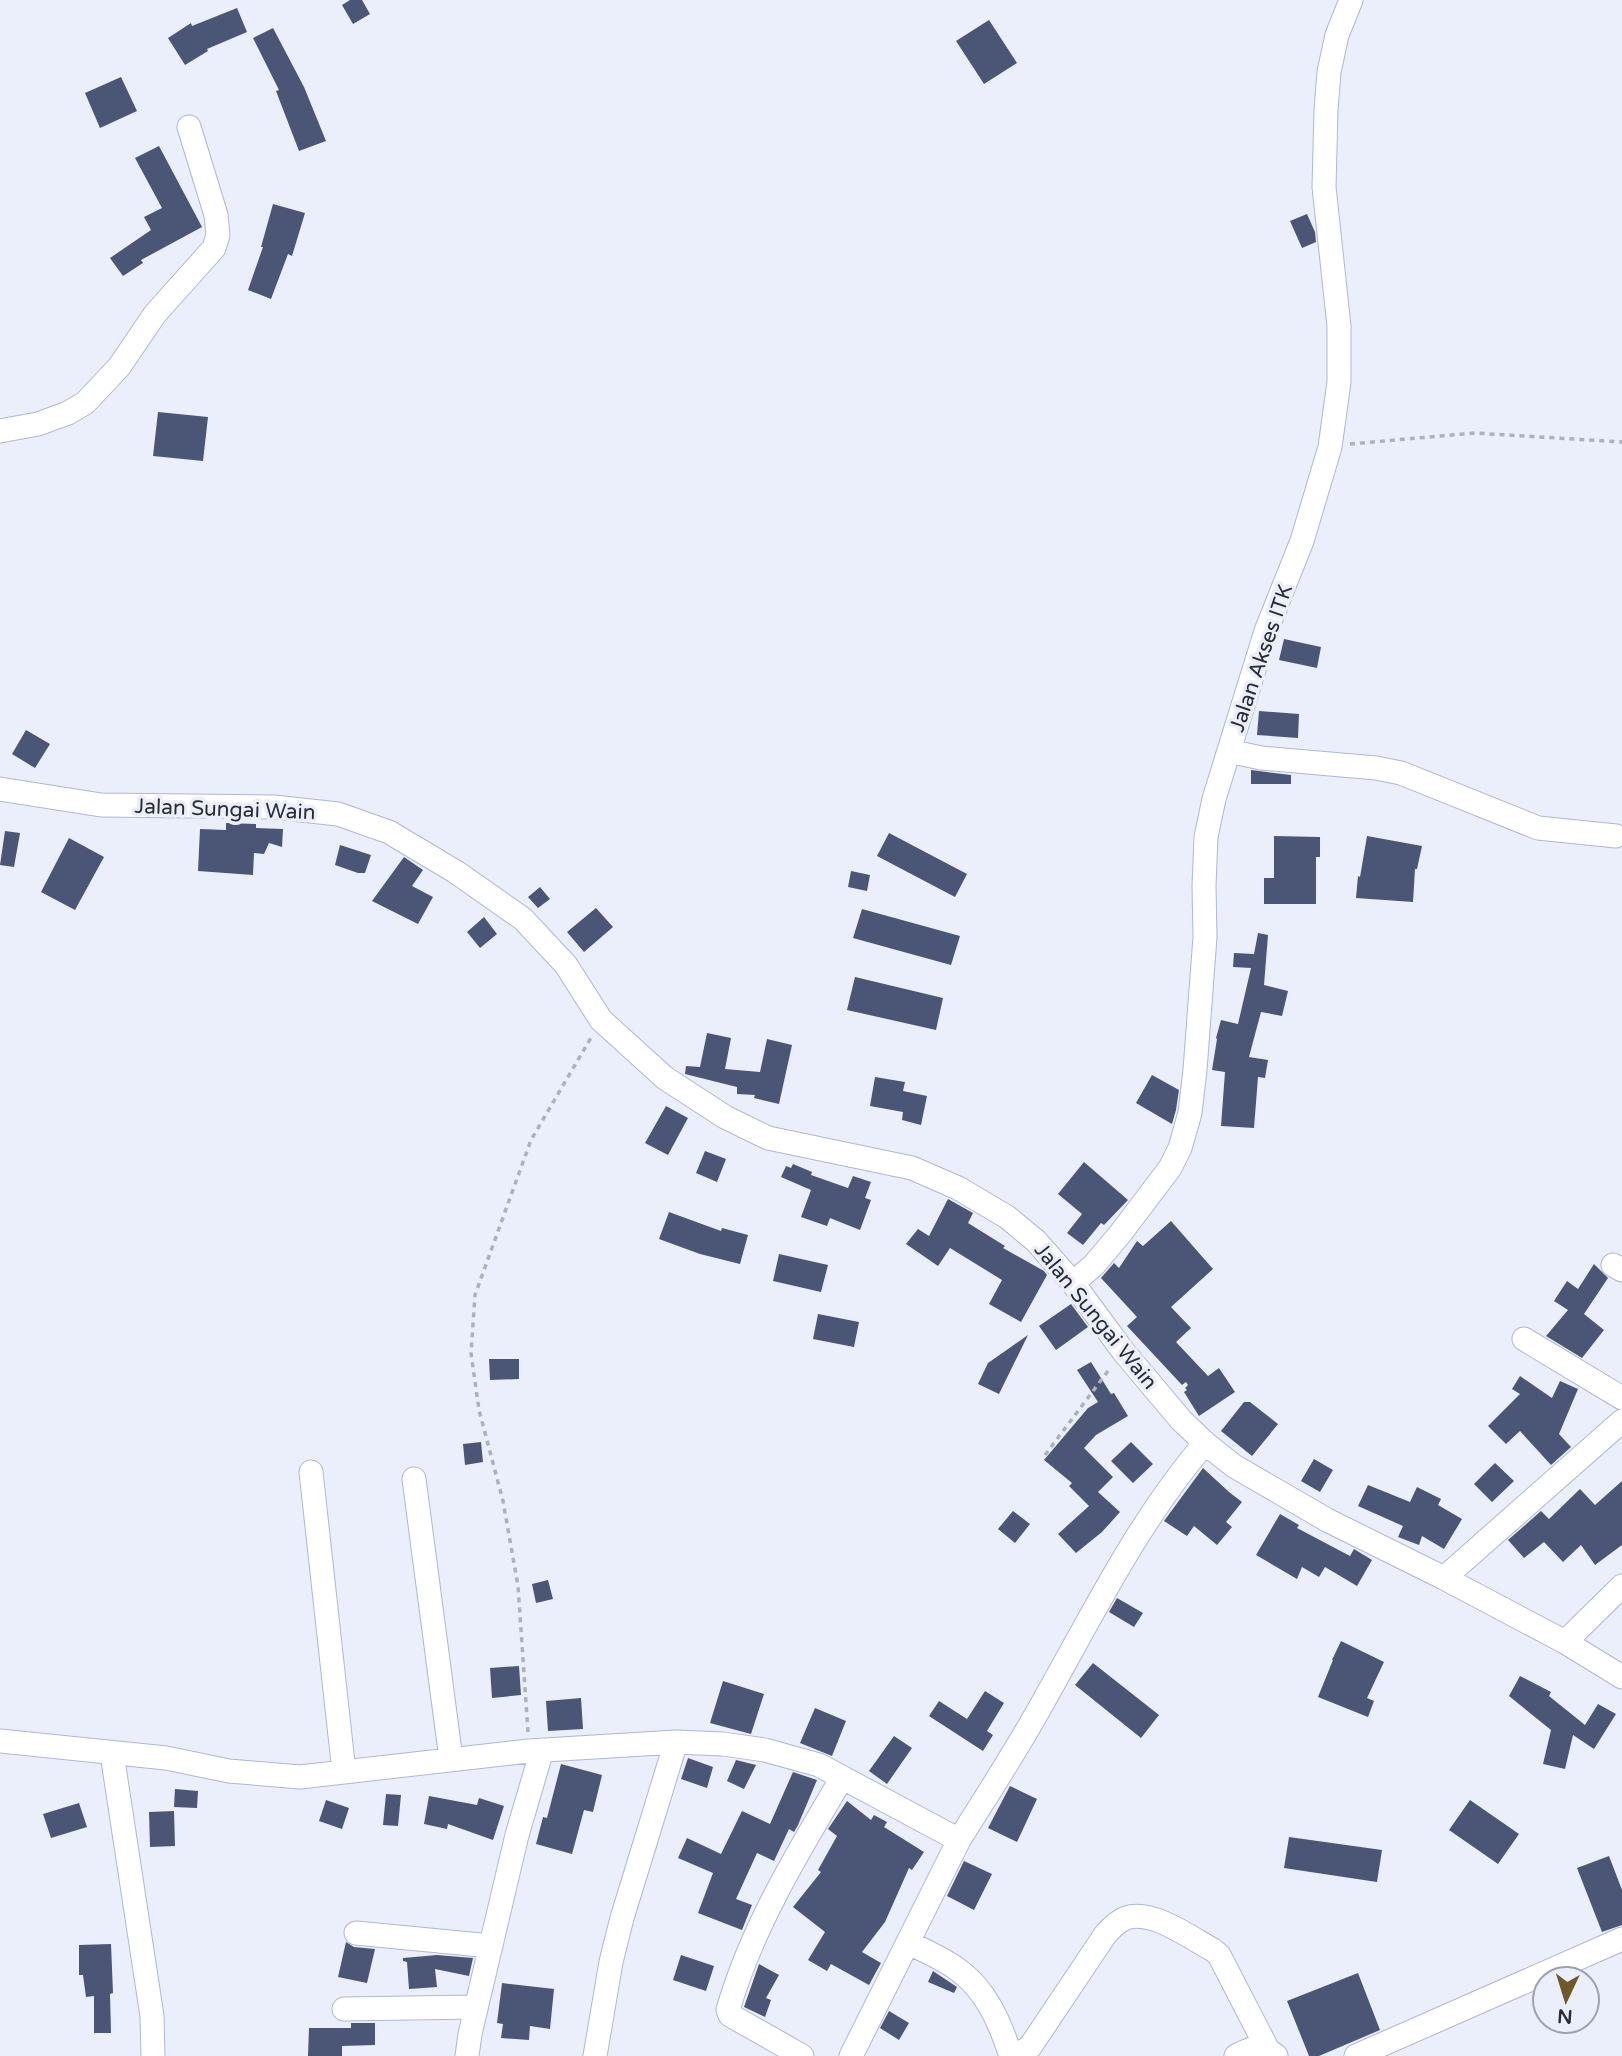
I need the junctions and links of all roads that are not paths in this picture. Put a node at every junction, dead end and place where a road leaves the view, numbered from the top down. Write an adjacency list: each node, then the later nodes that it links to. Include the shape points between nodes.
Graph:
1 (1351, 0): 4 (street, Jalan Akses ITK, via 1337,35 1326,110 1324,187 1339,326 1339,382 1330,447)
2 (189, 127): 3 (street, via 216,215 214,248 85,403 38,424)
3 (0, 431)
4 (1229, 751): 6 (street, via 1401,773 1538,828); 7 (street, Jalan Akses ITK, via 1206,837 1205,937 1195,1070 1180,1148 1140,1210)
5 (0, 789): 7 (street, Jalan Sungai Wain, via 101,806 287,808 338,814 389,832 523,919 566,965 601,1020 666,1078 725,1117 768,1138 912,1168 958,1188 1007,1217 1036,1241)
6 (1616, 836)
7 (1073, 1283): 11 (street, Jalan Sungai Wain, via 1123,1352)
8 (1524, 1339): 9 (street)
9 (1622, 1398)
10 (1622, 1421): 14 (street)
11 (1205, 1443): 14 (street, Jalan Sungai Wain, via 1327,1520); 25 (street, via 1129,1548 1027,1731)
12 (311, 1472): 23 (street)
13 (414, 1479): 22 (street)
14 (1444, 1578): 16 (street, Jalan Sungai Wain)
15 (1622, 1586): 16 (street)
16 (1565, 1642): 17 (street, Jalan Sungai Wain)
17 (1622, 1677)
18 (0, 1741): 21 (street)
19 (676, 1742): 20 (street); 24 (street, via 765,1750 818,1765); 35 (street, via 622,1918)
20 (536, 1751): 22 (street); 29 (street)
21 (112, 1754): 23 (street, via 275,1776); 33 (street, via 152,2016)
22 (451, 1759): 23 (street)
23 (344, 1772)
24 (842, 1778): 25 (street); 36 (street, via 745,1959 728,2010)
25 (959, 1840): 28 (street)
26 (356, 1933): 29 (street)
27 (1622, 1939): 40 (street)
28 (908, 1942): 37 (street); 38 (street, via 973,1982 1002,2028)
29 (491, 1946): 30 (street)
30 (476, 2007): 31 (street); 34 (street)
31 (344, 2009)
32 (1272, 2052): 38 (street, via 1219,1955 1154,1918 1139,1915 1126,1918 1105,1934 1030,2047); 39 (street, via 1253,2048)
33 (153, 2056)
34 (467, 2056)
35 (595, 2056)
36 (802, 2056)
37 (851, 2056)
38 (1013, 2056)
39 (1236, 2056)
40 (1356, 2056)

